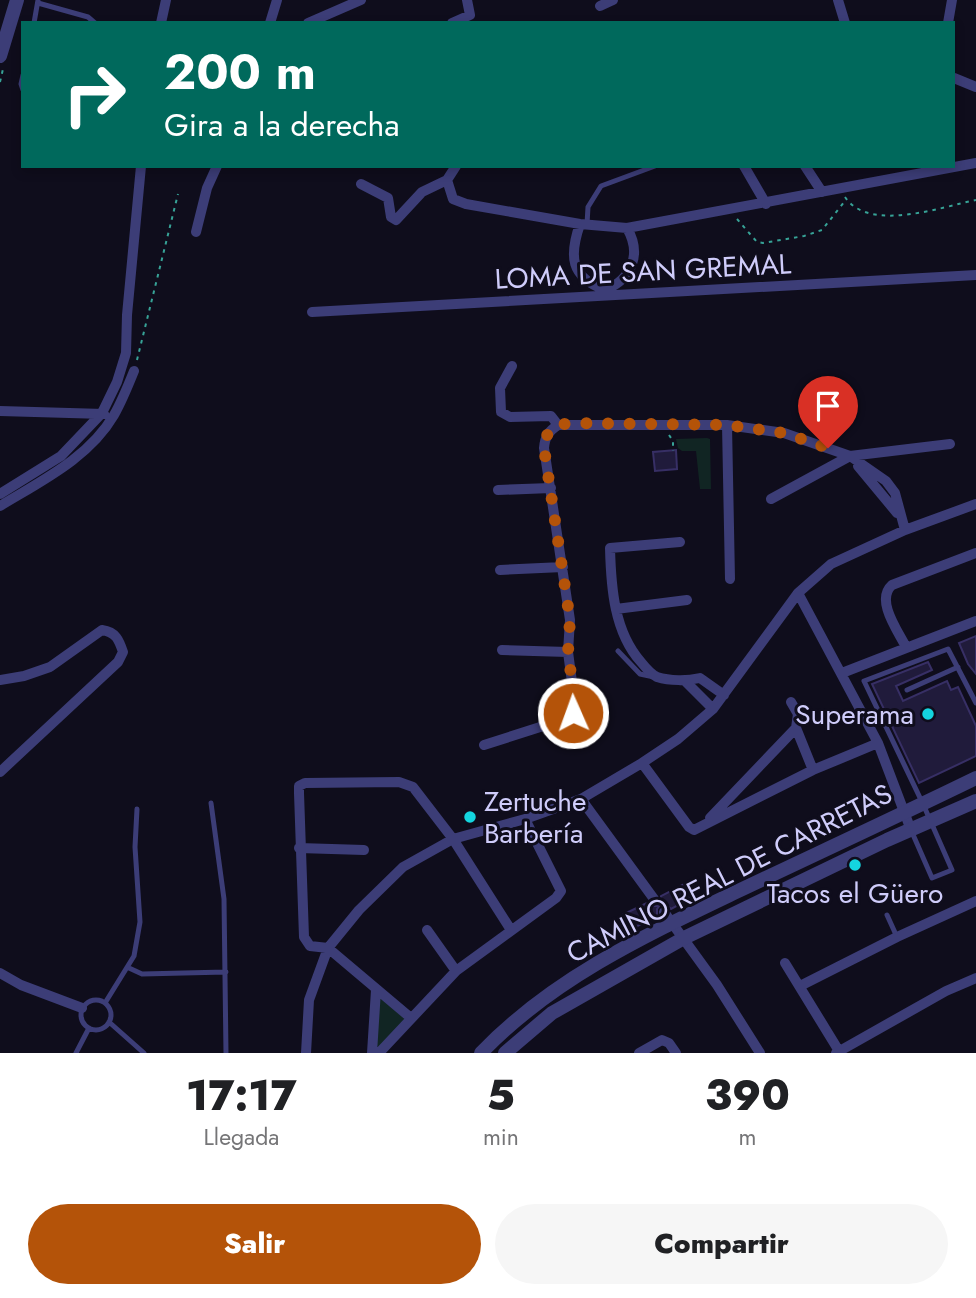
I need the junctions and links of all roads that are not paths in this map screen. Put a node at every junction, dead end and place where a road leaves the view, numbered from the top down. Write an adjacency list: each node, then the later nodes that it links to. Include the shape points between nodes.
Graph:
1 (166, 0): 15 (street)
2 (277, 0): 16 (street)
3 (360, 0): 10 (street)
4 (467, 0): 17 (street, via 470,15)
5 (613, 0): 11 (street)
6 (838, 0): 18 (street)
7 (952, 0): 19 (street)
8 (16, 2): 20 (street)
9 (38, 2): 13 (lane); 14 (lane)
10 (341, 5): 12 (street)
11 (600, 6)
12 (325, 19)
13 (34, 21)
14 (93, 21)
15 (161, 21)
16 (271, 21)
17 (456, 21)
18 (844, 21)
19 (948, 21)
20 (0, 56)
21 (955, 78): 22 (street)
22 (976, 87)
23 (976, 163): 24 (street)
24 (955, 165)
25 (141, 168): 43 (street)
26 (216, 168): 39 (street)
27 (455, 168): 33 (street)
28 (650, 168): 37 (lane, via 601,186 588,206)
29 (745, 168): 36 (street)
30 (807, 168): 35 (street)
31 (932, 168): 32 (street)
32 (914, 170): 35 (street)
33 (447, 180): 34 (street, via 422,192 396,220 391,217 388,198); 37 (street, via 453,199 466,204)
34 (361, 184)
35 (822, 192): 36 (street)
36 (766, 204): 38 (street)
37 (584, 225): 38 (street); 41 (street, via 575,238 574,263)
38 (627, 228): 41 (street, via 633,238 633,265 627,276)
39 (196, 232)
40 (976, 275): 41 (street, LOMA DE SAN GREMAL)
41 (604, 293): 42 (street, LOMA DE SAN GREMAL)
42 (312, 312)
43 (126, 353): 45 (street); 46 (street)
44 (512, 366): 49 (street, via 500,388 501,412 510,417 551,416)
45 (121, 368): 46 (street); 48 (street)
46 (134, 371): 48 (street)
47 (0, 411): 48 (street)
48 (108, 415): 55 (street, via 61,457); 58 (street, via 82,452)
49 (558, 425): 50 (street); 53 (street, via 545,441)
50 (727, 425): 52 (street, via 784,433); 64 (street)
51 (950, 444): 52 (street)
52 (850, 456): 56 (street); 59 (street)
53 (551, 488): 54 (street); 62 (street)
54 (498, 490)
55 (0, 494)
56 (771, 499)
57 (976, 504): 59 (street)
58 (0, 506)
59 (904, 524): 65 (street, via 831,564)
60 (680, 542): 67 (street, via 610,548)
61 (976, 553): 69 (street, via 888,589 886,604)
62 (563, 567): 63 (street); 72 (street, via 570,620)
63 (500, 569)
64 (730, 579)
65 (798, 593): 74 (street); 79 (street)
66 (687, 600): 67 (street)
67 (616, 609): 75 (street, via 625,641)
68 (976, 621): 69 (street)
69 (906, 647): 74 (street)
70 (502, 650): 72 (street)
71 (618, 651): 75 (lane, via 640,674)
72 (568, 652): 85 (street, via 573,713)
73 (958, 667): 78 (lane); 81 (lane); 93 (lane, via 948,649 864,681)
74 (842, 673): 84 (street)
75 (657, 677): 77 (street)
76 (0, 680): 88 (street, via 50,667 102,630 119,639 123,652 118,662)
77 (685, 681): 79 (street, via 704,679); 82 (street)
78 (907, 690)
79 (724, 695): 82 (street)
80 (790, 702): 83 (street, via 798,714)
81 (976, 703)
82 (713, 709): 86 (street)
83 (796, 728): 87 (street); 98 (street)
84 (878, 743): 87 (street); 95 (street)
85 (484, 745)
86 (642, 764): 90 (street); 98 (street, via 689,827 696,830)
87 (813, 770): 98 (street)
88 (0, 772)
89 (976, 778): 93 (street, CAMINO REAL DE CARRETAS)
90 (581, 799): 96 (street); 103 (street)
91 (976, 801): 97 (street, CAMINO REAL DE CARRETAS)
92 (211, 803): 115 (lane, via 224,899)
93 (923, 804): 95 (street, CAMINO REAL DE CARRETAS); 97 (lane)
94 (137, 809): 113 (lane, via 140,922)
95 (903, 812): 99 (street); 106 (street, CAMINO REAL DE CARRETAS)
96 (525, 819): 100 (street); 108 (street, via 561,891)
97 (930, 821): 99 (street, CAMINO REAL DE CARRETAS); 99 (lane, via 952,870 932,878)
98 (704, 825)
99 (911, 830): 110 (street, CAMINO REAL DE CARRETAS)
100 (453, 839): 101 (street, via 406,783 305,783 299,786); 108 (street); 111 (street, via 403,867)
101 (299, 848): 102 (street); 111 (street, via 304,937 310,946)
102 (364, 850)
103 (654, 899)
104 (976, 901): 109 (street)
105 (887, 915): 109 (lane)
106 (668, 918): 110 (street); 132 (street, CAMINO REAL DE CARRETAS, via 517,1018)
107 (427, 930): 114 (street)
108 (511, 930): 114 (street)
109 (897, 937): 118 (street)
110 (684, 939): 133 (street, CAMINO REAL DE CARRETAS, via 552,1013); 136 (street)
111 (328, 948): 119 (street); 129 (street, via 309,1000)
112 (785, 963): 118 (street)
113 (129, 968): 115 (lane, via 142,974); 120 (lane)
114 (456, 971): 122 (street)
115 (226, 972): 128 (lane)
116 (0, 973): 121 (street)
117 (976, 978): 125 (street)
118 (800, 986): 125 (street)
119 (376, 990): 122 (street); 130 (street)
120 (105, 1003): 121 (lane, via 94,1000); 123 (lane, via 111,1013)
121 (82, 1008): 124 (lane, via 81,1017)
122 (411, 1018): 131 (street)
123 (109, 1022): 124 (lane, via 102,1028); 127 (lane)
124 (89, 1028): 126 (lane)
125 (837, 1052)
126 (76, 1053)
127 (144, 1053)
128 (226, 1053)
129 (306, 1053)
130 (372, 1053)
131 (379, 1053)
132 (481, 1053)
133 (505, 1053)
134 (639, 1053): 135 (street, via 662,1040)
135 (676, 1053)
136 (760, 1053)

